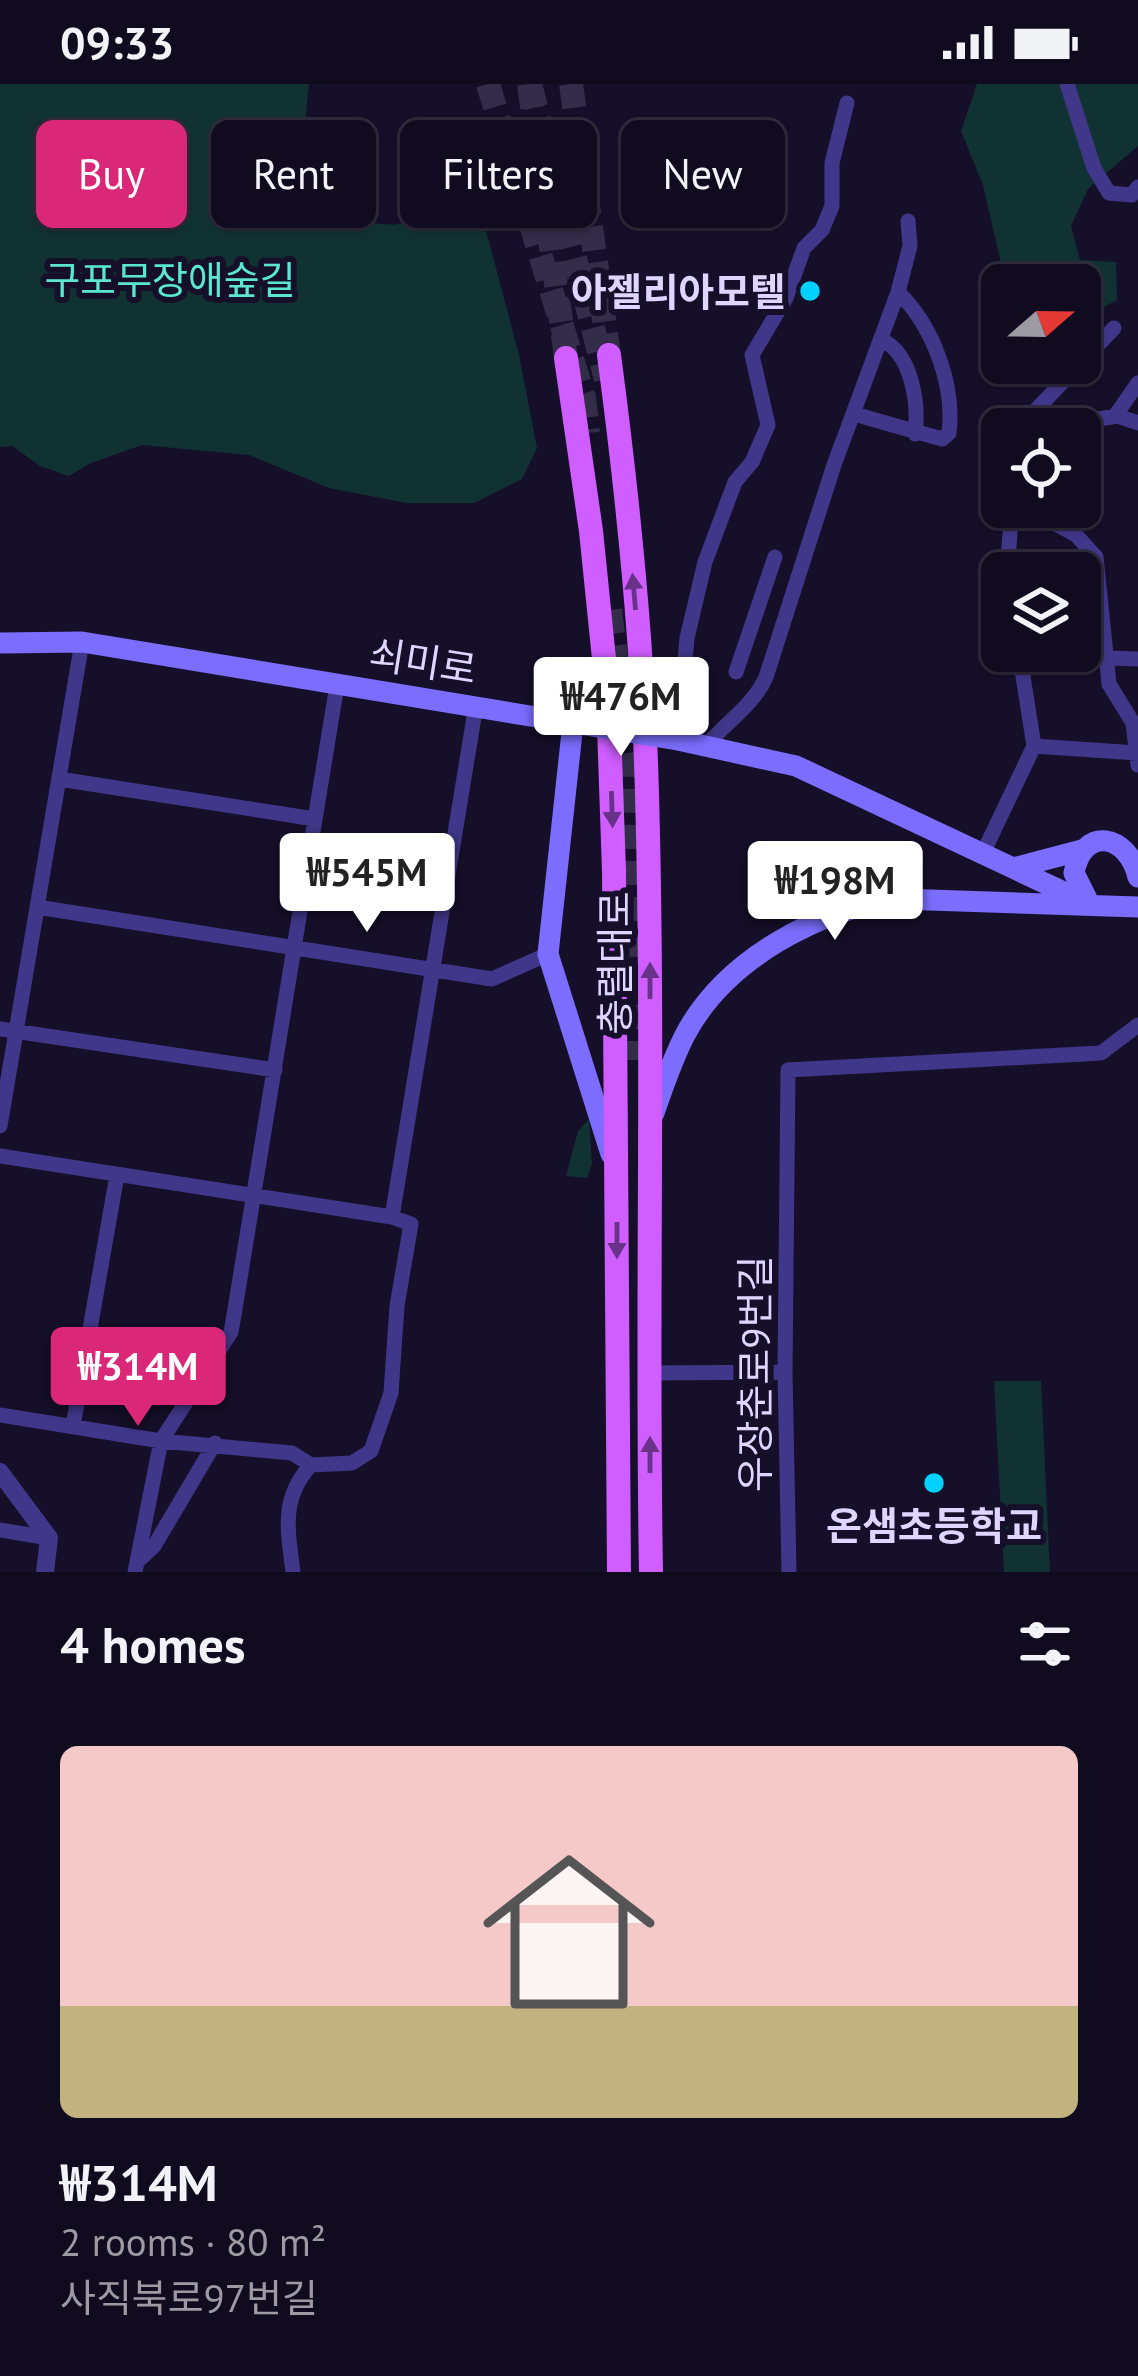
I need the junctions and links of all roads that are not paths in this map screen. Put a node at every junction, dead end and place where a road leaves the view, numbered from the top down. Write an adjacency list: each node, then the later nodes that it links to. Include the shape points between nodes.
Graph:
1 (1067, 84): 3 (street, via 1108,193)
2 (847, 103): 30 (street, via 832,163 832,206 752,355 768,425 710,544 687,638)
3 (1138, 188)
4 (908, 221): 5 (street)
5 (898, 292): 7 (street); 16 (street, via 939,359 950,394 949,433)
6 (1114, 328): 11 (street)
7 (882, 340): 12 (street); 16 (street, via 904,364)
8 (609, 355): 50 (main road, 충렬대로, one-way to 8, via 646,756)
9 (566, 358): 53 (main road, 충렬대로, one-way to 53, via 608,698)
10 (1138, 382): 13 (street)
11 (1038, 408)
12 (854, 414): 16 (street); 20 (street)
13 (1115, 416): 14 (street); 15 (street)
14 (1101, 418)
15 (1138, 423)
16 (915, 434)
17 (1063, 528): 23 (street, via 1096,557)
18 (775, 557): 19 (street)
19 (759, 603): 20 (street); 25 (street)
20 (786, 610): 31 (street, via 758,695)
21 (82, 642): 22 (main road, 쇠미로); 27 (main road, 쇠미로); 35 (street)
22 (0, 643)
23 (1108, 658): 24 (street); 33 (street, via 1109,685 1133,723)
24 (1138, 659)
25 (736, 672)
26 (1022, 672): 32 (street)
27 (338, 685): 28 (main road, 쇠미로); 36 (street)
28 (476, 705): 29 (main road, 쇠미로); 46 (street)
29 (573, 722): 30 (main road, 쇠미로, bridge); 45 (main road)
30 (678, 740): 31 (main road, 쇠미로)
31 (706, 746): 38 (main road, 쇠미로, via 796,766)
32 (1034, 746): 33 (street); 38 (street)
33 (1137, 753): 34 (street)
34 (1138, 765)
35 (58, 778): 36 (street); 42 (street)
36 (315, 819): 44 (street)
37 (1082, 850): 38 (main road); 39 (main road, via 1110,841); 41 (main road, via 1074,873)
38 (1001, 860): 40 (main road, via 1003,885); 41 (main road, 쇠미로)
39 (1136, 862)
40 (981, 903): 41 (main road); 50 (main road, via 862,903 758,956 687,1031)
41 (1090, 905): 43 (main road)
42 (37, 907): 44 (street); 48 (street)
43 (1138, 907)
44 (294, 949): 46 (street); 49 (street)
45 (548, 954): 46 (street, via 493,979); 53 (main road)
46 (432, 970): 56 (street)
47 (1138, 1025): 58 (street, 우장춘로9번길, via 1101,1053 788,1070)
48 (8, 1030): 49 (street); 51 (street)
49 (274, 1070): 55 (street)
50 (650, 1125): 57 (main road, 충렬대로)
51 (0, 1126)
52 (0, 1156): 54 (street)
53 (617, 1171): 70 (main road, 충렬대로, one-way to 70)
54 (117, 1174): 55 (street); 60 (street)
55 (254, 1196): 56 (street); 61 (street, via 230,1332)
56 (392, 1217): 63 (street, via 411,1224 391,1393 371,1451 352,1462)
57 (650, 1372): 58 (street); 71 (main road, 충렬대로, one-way to 57)
58 (785, 1372): 72 (street, 우장춘로9번길)
59 (0, 1415): 60 (street)
60 (73, 1426): 61 (street)
61 (160, 1441): 62 (street); 67 (street)
62 (215, 1443): 63 (street, via 292,1453); 67 (street)
63 (311, 1465): 69 (street, via 287,1510)
64 (0, 1472): 66 (street)
65 (0, 1530): 66 (street)
66 (49, 1538): 68 (street)
67 (137, 1566)
68 (45, 1572)
69 (293, 1572)
70 (619, 1572)
71 (651, 1572)
72 (790, 1572)

